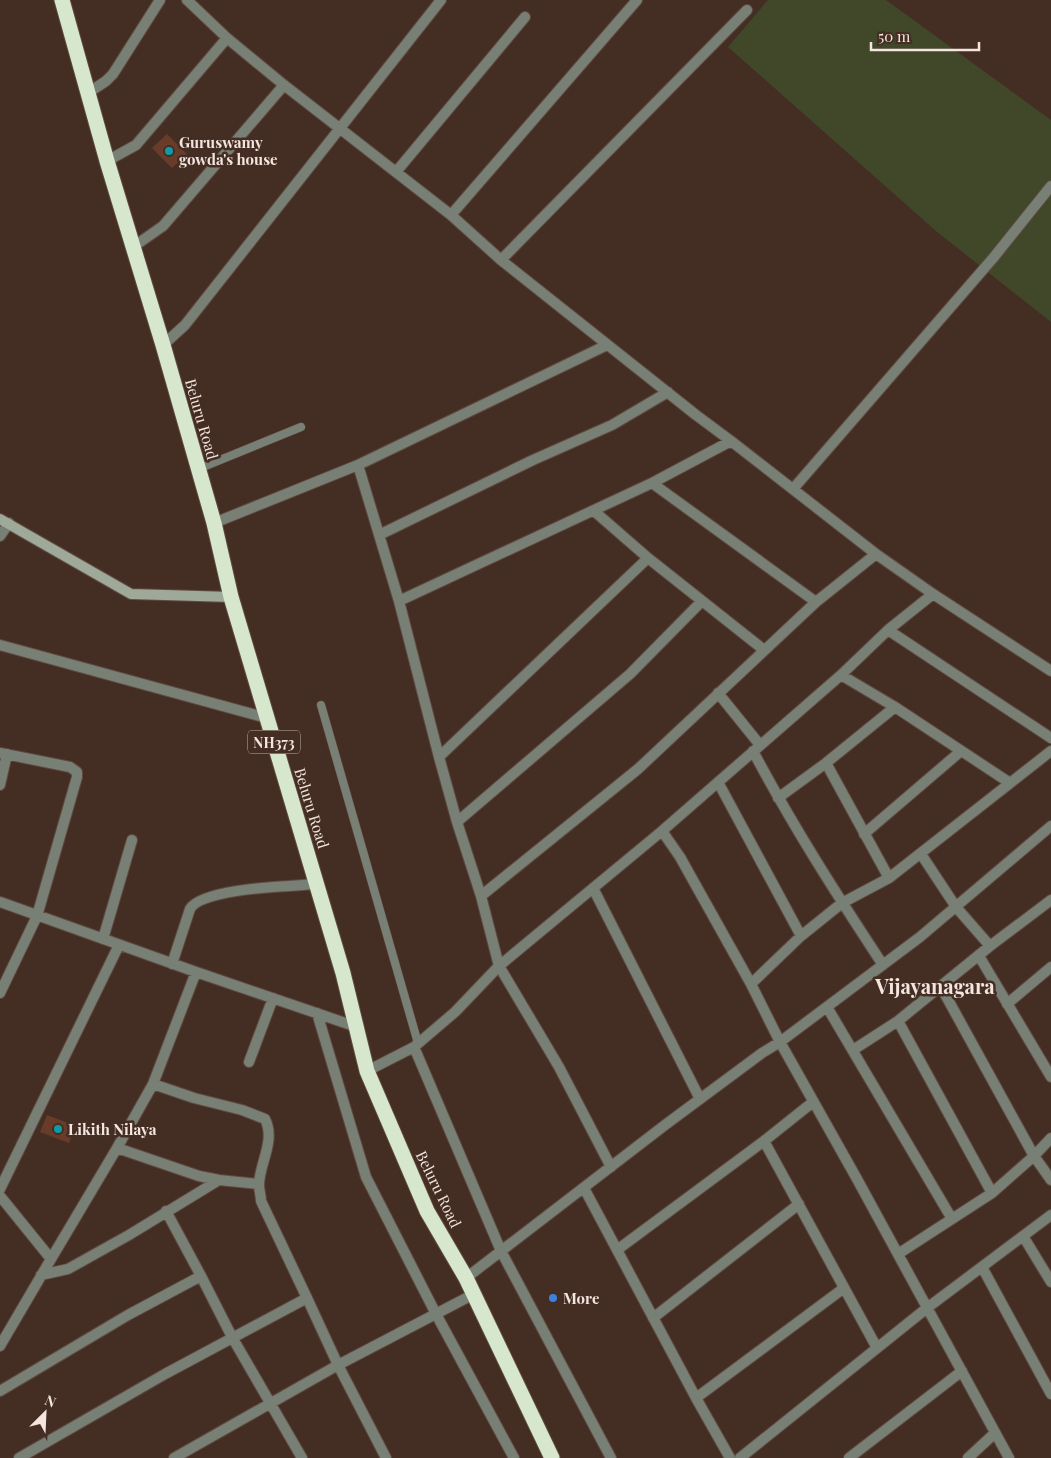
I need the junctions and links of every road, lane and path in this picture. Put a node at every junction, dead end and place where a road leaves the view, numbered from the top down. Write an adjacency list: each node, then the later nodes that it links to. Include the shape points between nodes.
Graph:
1 (62, 0): 10 (highway, Beluru Road / NH373)
2 (160, 0): 10 (street, via 113,74)
3 (187, 0): 8 (street)
4 (441, 0): 11 (street)
5 (636, 0): 15 (street)
6 (747, 10): 17 (street)
7 (525, 17): 13 (street)
8 (227, 38): 9 (street); 12 (street, via 136,145)
9 (284, 85): 11 (street); 16 (street, via 163,226)
10 (88, 94): 12 (highway, Beluru Road / NH373)
11 (339, 128): 13 (street); 18 (street, via 185,325)
12 (107, 161): 16 (highway, Beluru Road / NH373)
13 (396, 172): 15 (street)
14 (1051, 186): 26 (street, via 994,257)
15 (451, 216): 17 (street)
16 (133, 248): 18 (highway, Beluru Road / NH373)
17 (501, 260): 19 (street)
18 (163, 345): 24 (highway, Beluru Road / NH373)
19 (607, 345): 20 (street); 23 (street)
20 (668, 392): 22 (street); 30 (street, via 612,426 533,460)
21 (301, 427): 24 (lane)
22 (731, 441): 25 (street); 26 (street)
23 (358, 465): 29 (street); 30 (street)
24 (198, 469): 29 (highway, Beluru Road / NH373)
25 (652, 483): 27 (street); 38 (street)
26 (793, 489): 32 (street)
27 (594, 511): 33 (street); 36 (street)
28 (4, 521): 31 (street); 35 (street, via 131,594)
29 (214, 523): 35 (highway, Beluru Road / NH373)
30 (379, 535): 36 (street)
31 (0, 536)
32 (876, 554): 34 (street); 38 (street)
33 (648, 558): 37 (street); 53 (street)
34 (933, 594): 39 (street); 42 (street)
35 (230, 597): 47 (highway, Beluru Road / NH373)
36 (399, 601): 53 (street)
37 (702, 601): 41 (street); 59 (street, via 630,674)
38 (816, 602): 41 (street)
39 (888, 630): 43 (street); 48 (street)
40 (0, 645): 47 (street)
41 (764, 650): 44 (street)
42 (1051, 671)
43 (840, 675): 46 (street); 49 (street)
44 (718, 693): 49 (street); 68 (street, via 638,769)
45 (321, 705): 94 (lane)
46 (895, 707): 50 (street); 54 (street)
47 (267, 718): 66 (highway, Beluru Road / NH373)
48 (1051, 738)
49 (756, 748): 55 (street); 58 (street)
50 (961, 751): 56 (street); 62 (street)
51 (1051, 751): 56 (street)
52 (4, 754): 57 (street); 73 (street, via 70,767 77,772)
53 (439, 757): 59 (street)
54 (826, 763): 58 (street); 62 (street)
55 (718, 782): 61 (street); 74 (street)
56 (1010, 783): 64 (street)
57 (0, 785)
58 (778, 798): 71 (street)
59 (458, 822): 68 (street)
60 (1051, 826): 72 (street)
61 (662, 831): 67 (street); 84 (street)
62 (864, 834): 65 (street)
63 (132, 840): 75 (street)
64 (921, 854): 65 (street); 72 (street)
65 (889, 878): 71 (street)
66 (317, 884): 79 (street, via 234,890 199,900 190,909); 92 (highway, Beluru Road / NH373)
67 (593, 888): 81 (street); 102 (street)
68 (481, 896): 81 (street)
69 (1051, 900): 77 (street)
70 (0, 902): 73 (street)
71 (842, 903): 74 (street); 80 (street)
72 (956, 907): 77 (street); 80 (street)
73 (37, 916): 75 (street); 86 (street)
74 (801, 936): 84 (street)
75 (103, 939): 76 (street)
76 (119, 945): 79 (street); 112 (street)
77 (990, 946): 78 (street)
78 (979, 956): 85 (street); 88 (street)
79 (172, 964): 83 (street)
80 (883, 965): 89 (street)
81 (499, 966): 94 (street, via 455,1012); 108 (street, via 559,1067)
82 (1051, 966): 88 (street)
83 (196, 972): 87 (street); 101 (street)
84 (751, 984): 93 (street)
85 (941, 987): 91 (street); 107 (street)
86 (0, 993)
87 (273, 998): 90 (street); 97 (street)
88 (1007, 1004): 98 (street)
89 (827, 1007): 93 (street); 95 (street)
90 (317, 1013): 92 (street); 134 (street, via 366,1177)
91 (898, 1021): 95 (street); 114 (street)
92 (357, 1027): 99 (highway, Beluru Road / NH373)
93 (780, 1042): 102 (street); 103 (street)
94 (416, 1045): 99 (street); 122 (street)
95 (852, 1050): 119 (street)
96 (1051, 1056): 98 (street)
97 (249, 1062)
98 (1045, 1066): 100 (street)
99 (367, 1071): 128 (highway, Beluru Road / NH373, via 427,1211)
100 (1051, 1077)
101 (153, 1084): 106 (street); 111 (street, via 266,1119 268,1146)
102 (700, 1099): 108 (street)
103 (814, 1102): 105 (street); 123 (street)
104 (1051, 1138): 107 (street)
105 (764, 1141): 116 (street); 121 (street)
106 (117, 1148): 109 (street); 124 (street)
107 (1034, 1156): 110 (street); 114 (street)
108 (611, 1167): 113 (street)
109 (218, 1180): 111 (street); 117 (street)
110 (1051, 1180)
111 (259, 1184): 132 (street, via 262,1201)
112 (0, 1188)
113 (584, 1188): 121 (street); 122 (street)
114 (992, 1193): 119 (street)
115 (0, 1196): 124 (street)
116 (799, 1204): 130 (street); 135 (street)
117 (166, 1211): 126 (street, via 68,1269); 127 (street)
118 (1051, 1215): 120 (street)
119 (952, 1219): 123 (street)
120 (1023, 1236): 125 (street); 129 (street)
121 (617, 1250): 135 (street)
122 (501, 1251): 128 (street); 152 (street)
123 (898, 1254): 133 (street)
124 (51, 1258): 126 (street)
125 (982, 1267): 133 (street); 142 (street)
126 (41, 1275): 137 (street)
127 (201, 1276): 136 (street); 141 (street)
128 (466, 1278): 131 (highway, Beluru Road / NH373)
129 (1051, 1282)
130 (844, 1288): 138 (street); 143 (street)
131 (474, 1294): 134 (street); 151 (highway, Beluru Road / NH373)
132 (307, 1298): 136 (street); 139 (street)
133 (927, 1308): 138 (street); 140 (street)
134 (436, 1314): 139 (street); 150 (street)
135 (653, 1318): 143 (street)
136 (232, 1337): 144 (street); 146 (street)
137 (0, 1345)
138 (877, 1348): 154 (street)
139 (338, 1366): 144 (street); 149 (street)
140 (962, 1371): 145 (street); 155 (street)
141 (0, 1391)
142 (1051, 1394)
143 (696, 1398): 153 (street)
144 (271, 1402): 147 (street); 148 (street)
145 (996, 1432): 156 (street); 157 (street)
146 (19, 1458)
147 (174, 1458)
148 (302, 1458)
149 (386, 1458)
150 (514, 1458)
151 (552, 1458)
152 (611, 1458)
153 (730, 1458)
154 (740, 1458)
155 (849, 1458)
156 (968, 1458)
157 (1010, 1458)

